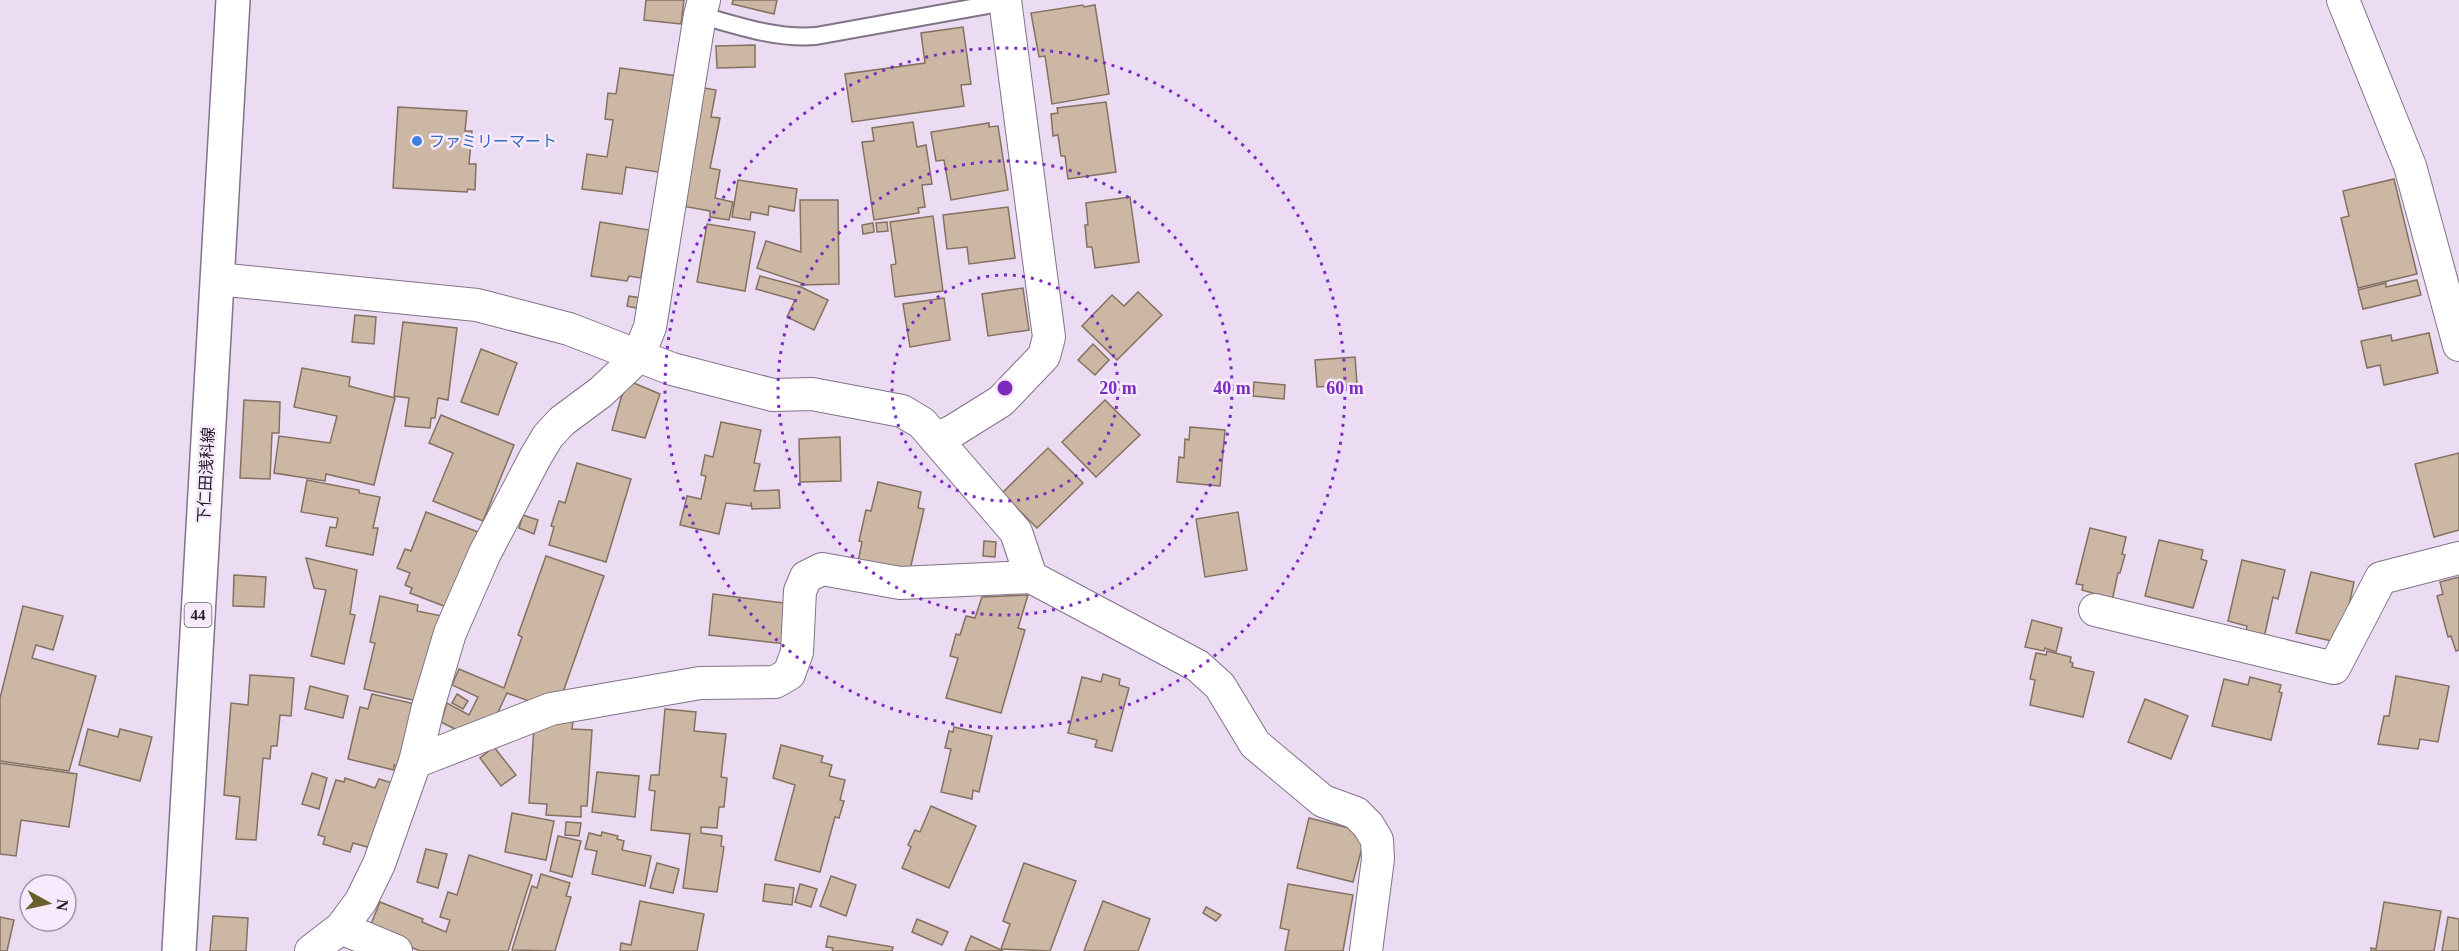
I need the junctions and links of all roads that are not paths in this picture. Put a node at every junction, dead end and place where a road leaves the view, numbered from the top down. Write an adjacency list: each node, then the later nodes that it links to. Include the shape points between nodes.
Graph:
1 (233, 0): 5 (main road, 下仁田浅科線 / 44)
2 (2343, 0): 6 (street, via 2410,166)
3 (1005, 1): 4 (lane, via 791,38); 8 (street, via 1049,337 1044,356 1001,400)
4 (702, 8): 7 (street, via 650,327)
5 (217, 279): 7 (street, via 477,305 569,329); 14 (main road, 下仁田浅科線 / 44)
6 (2459, 345)
7 (638, 357): 8 (street, via 773,395 812,394 902,411 922,423); 12 (street, via 562,421 536,456 465,595 450,633)
8 (936, 439): 10 (street, via 1016,532)
9 (2459, 558): 11 (street, via 2381,578 2334,668)
10 (1031, 577): 12 (street, via 900,583 822,569 806,577 800,591 797,652 789,674 775,682 700,683 551,709); 17 (street, via 1198,666 1220,686 1255,744 1323,801 1356,813 1368,825 1377,840 1378,859)
11 (2095, 610)
12 (415, 762): 13 (street, via 379,864 362,901)
13 (341, 928): 15 (street); 16 (street)
14 (179, 951)
15 (311, 951)
16 (396, 951)
17 (1366, 951)

